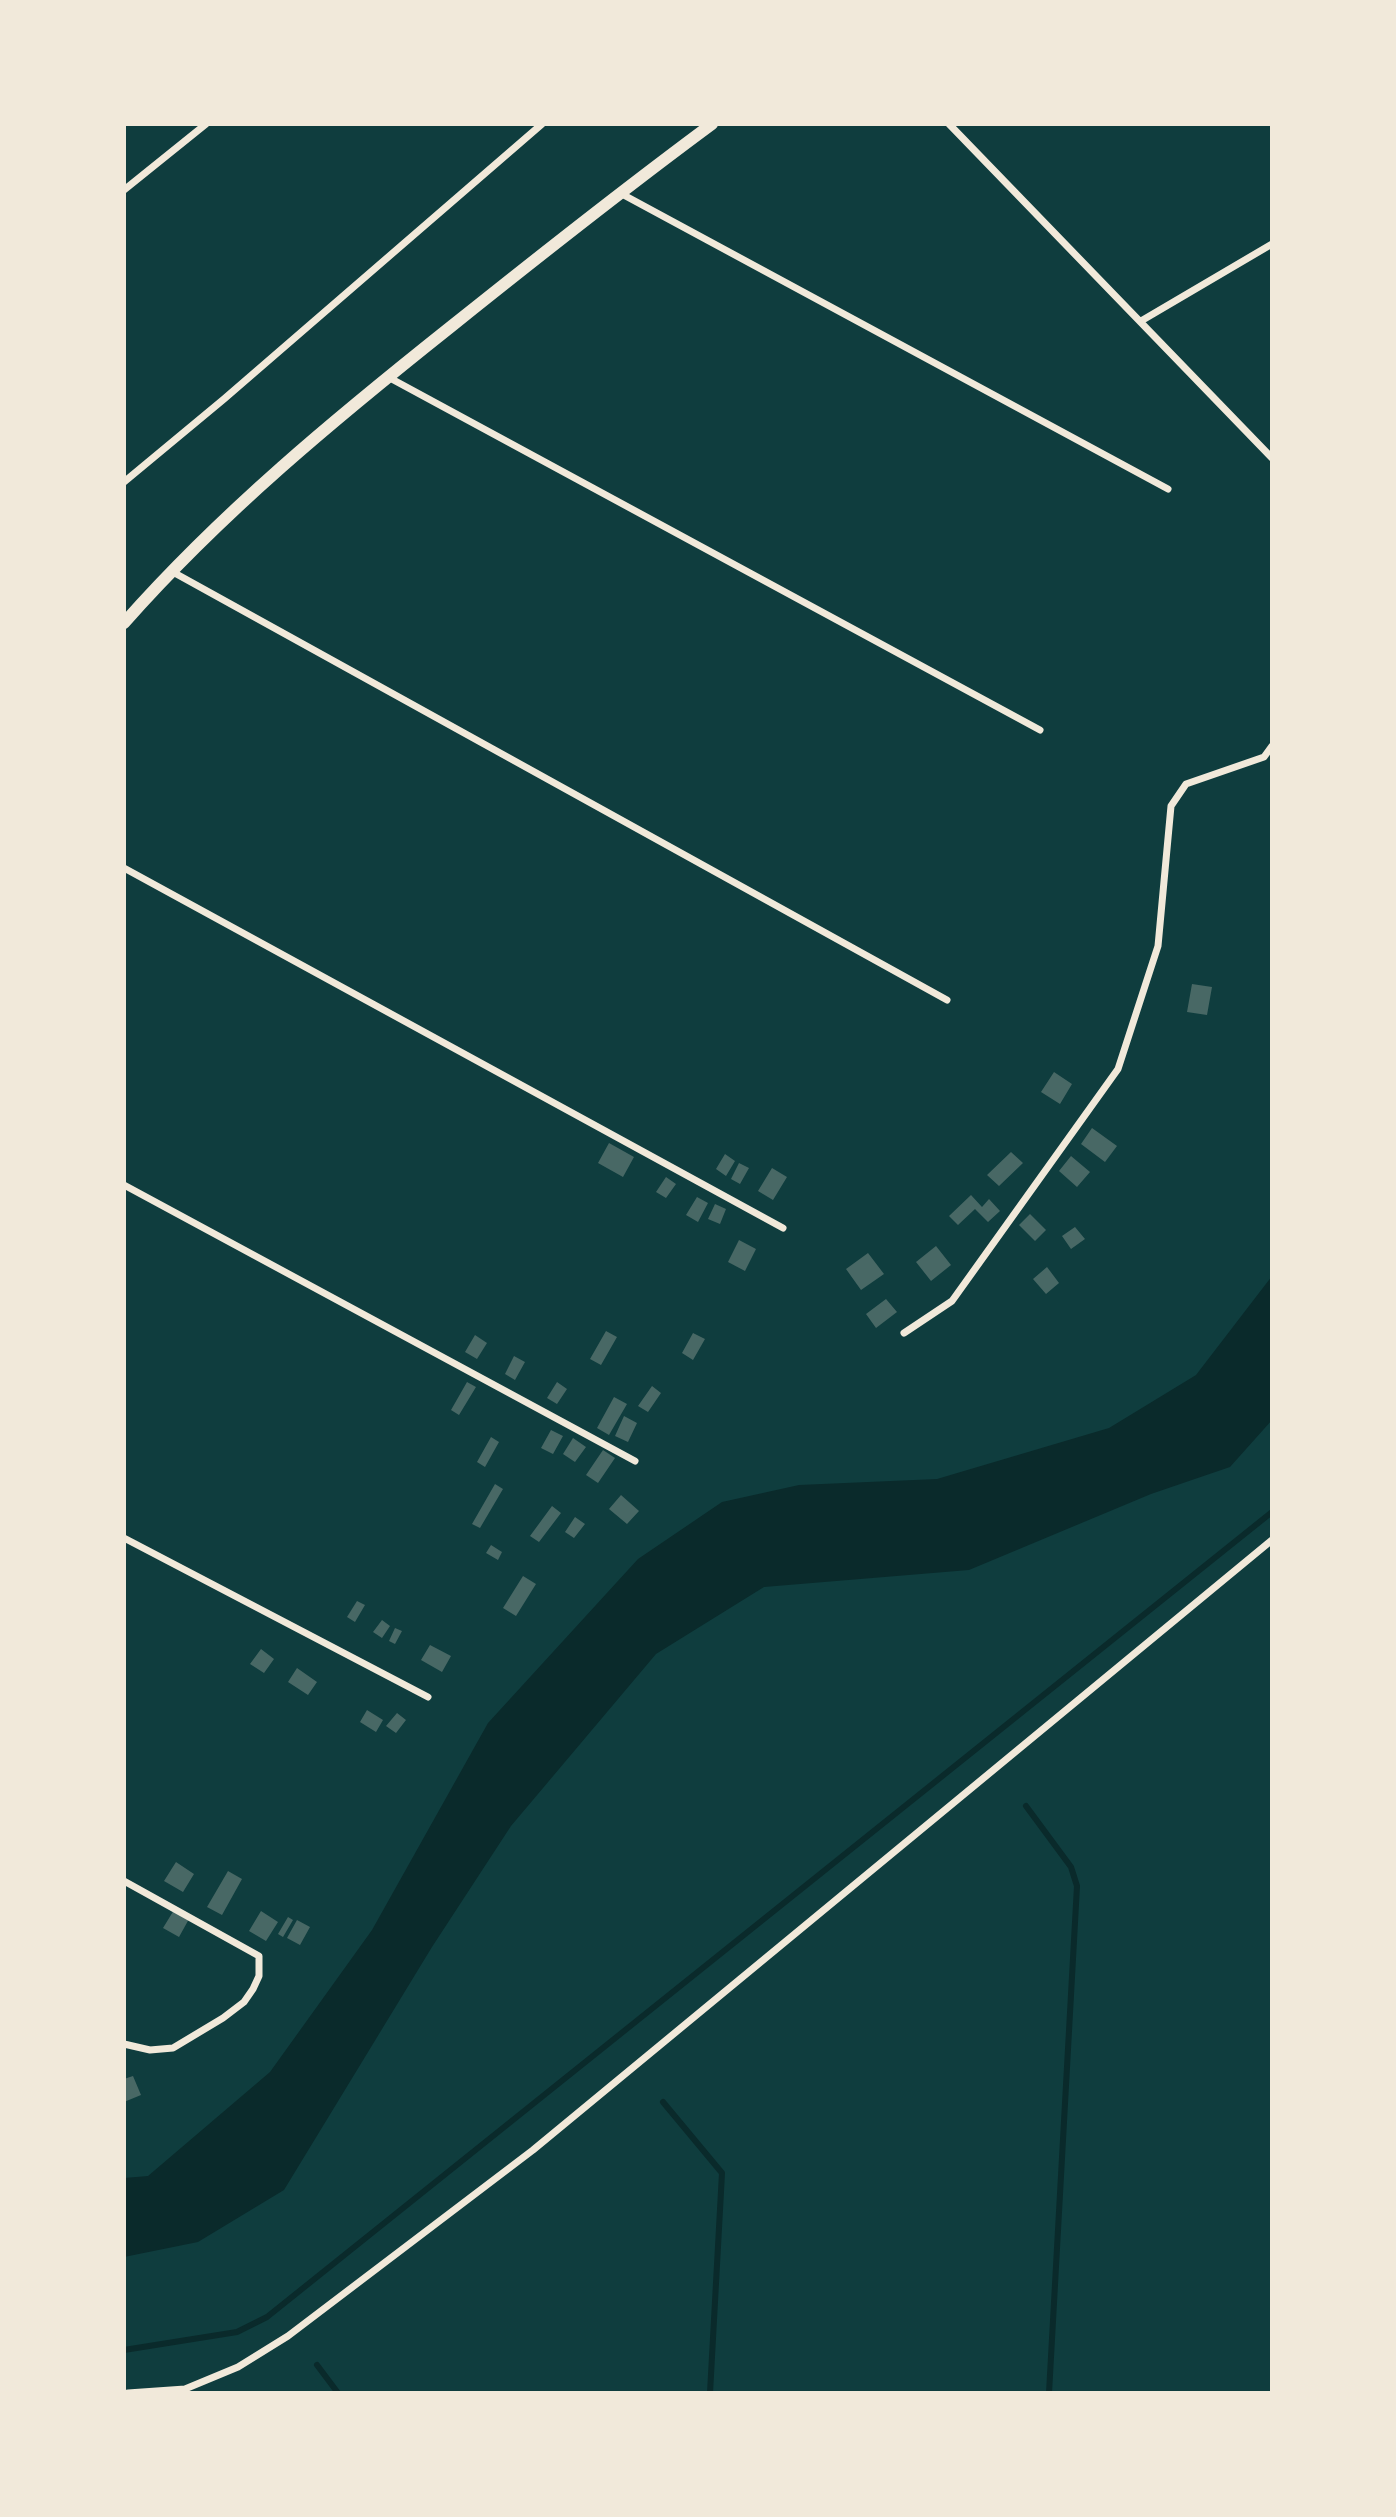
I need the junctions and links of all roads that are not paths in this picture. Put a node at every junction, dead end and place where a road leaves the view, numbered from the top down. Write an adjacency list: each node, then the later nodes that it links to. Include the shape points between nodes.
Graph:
1 (206, 124): 5 (street)
2 (542, 124): 11 (street)
3 (712, 124): 6 (street)
4 (949, 124): 8 (street)
5 (124, 190)
6 (619, 193): 9 (street); 12 (street)
7 (1272, 244): 8 (street)
8 (1141, 321): 10 (street)
9 (387, 377): 13 (street, via 295,453); 15 (street)
10 (1272, 458)
11 (124, 482)
12 (1168, 489)
13 (171, 570): 14 (street); 18 (street)
14 (124, 623)
15 (1040, 730)
16 (1272, 746): 21 (street, via 1264,757 1186,784 1171,806 1158,946 1118,1069 952,1301)
17 (124, 868): 20 (street)
18 (947, 1000)
19 (124, 1185): 22 (street)
20 (783, 1228)
21 (904, 1333)
22 (635, 1461)
23 (124, 1538): 25 (street)
24 (1272, 1540): 28 (street, via 533,2150 288,2336 238,2367 185,2389)
25 (428, 1698)
26 (124, 1881): 27 (street, via 259,1956 259,1976 253,1989 223,2018 173,2048 150,2050)
27 (124, 2044)
28 (128, 2393)

